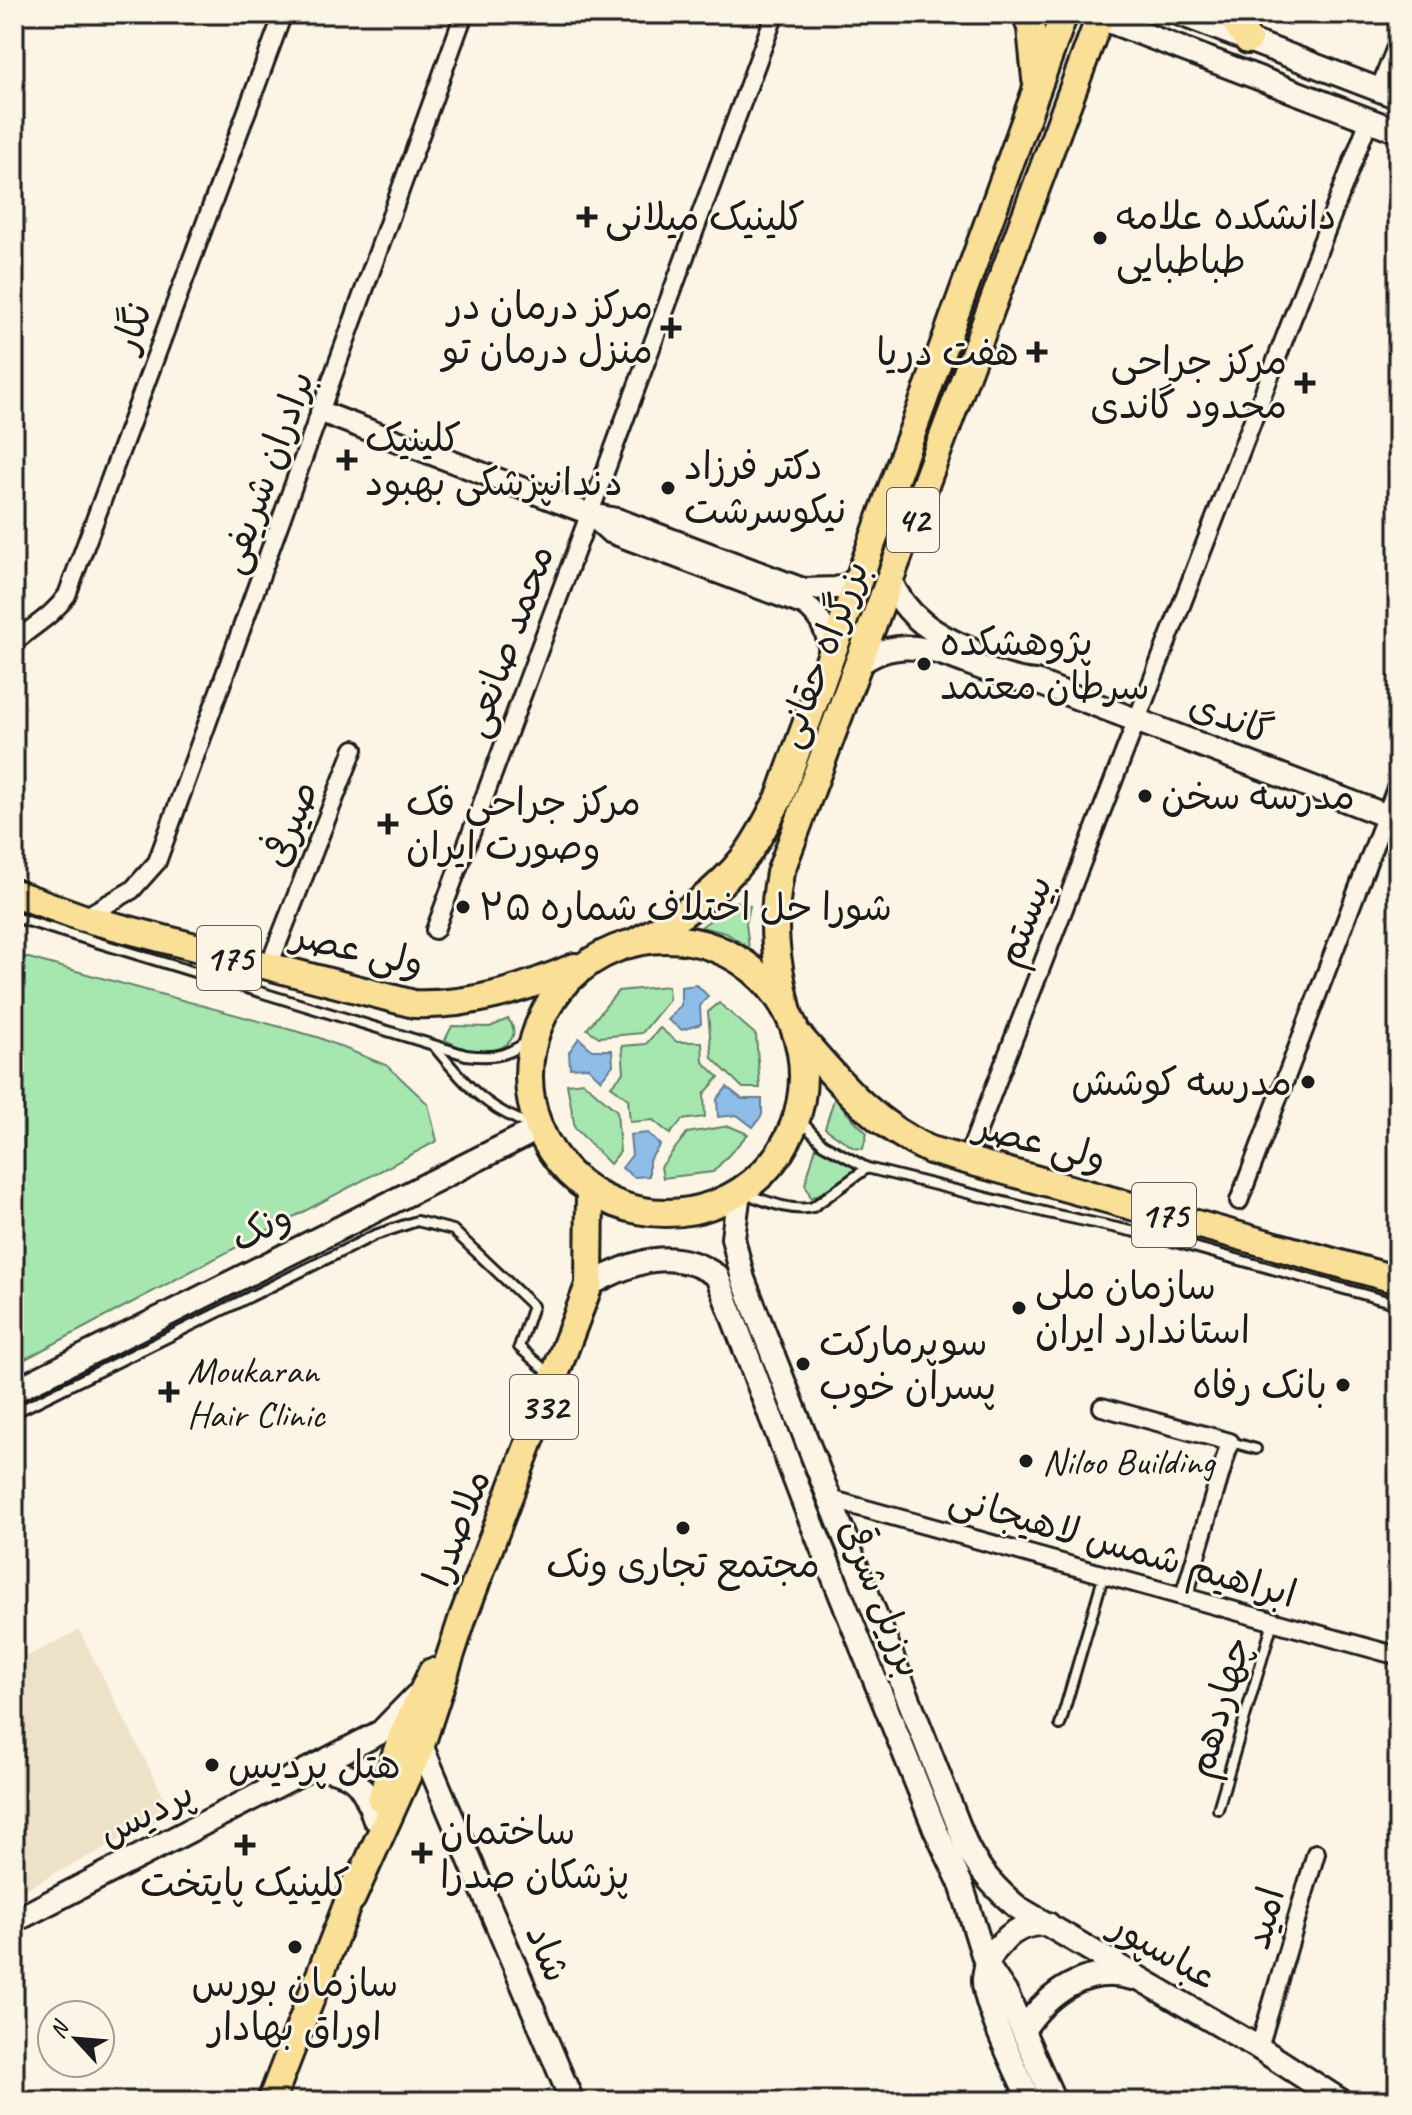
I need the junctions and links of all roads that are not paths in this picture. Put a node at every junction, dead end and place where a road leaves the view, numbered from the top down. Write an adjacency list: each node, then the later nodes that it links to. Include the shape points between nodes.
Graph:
1 (283, 14): 19 (street, نگار, via 67,595 49,618)
2 (464, 14): 15 (street, برادران شریفی)
3 (775, 14): 16 (street, محمد صانعی)
4 (1026, 14): 11 (main road)
5 (1064, 14): 11 (main road, بزرگراه حقانی / 42)
6 (1180, 14): 9 (main road)
7 (1230, 14): 9 (main road)
8 (1097, 15): 13 (main road); 18 (main road, بزرگراه حقانی / 42)
9 (1248, 40): 12 (main road)
10 (1398, 42): 12 (street)
11 (1037, 90): 17 (main road, بزرگراه حقانی / 42)
12 (1388, 94)
13 (1369, 120): 14 (main road); 23 (street, بیستم)
14 (1398, 131)
15 (321, 412): 16 (street); 29 (street, برادران شریفی, via 157,862 132,890)
16 (590, 514): 17 (street, via 617,519 803,589 836,588); 20 (street, via 610,532 805,605 817,615); 30 (street, محمد صانعی)
17 (863, 571): 20 (main road, بزرگراه حقانی / 42)
18 (890, 580): 21 (main road, بزرگراه حقانی / 42); 22 (main road, via 904,607 933,632)
19 (14, 643)
20 (831, 656): 31 (main road, بزرگراه حقانی / 42, via 779,799 746,856 721,884)
21 (858, 665): 22 (main road, گاندی, via 883,649 907,647); 34 (main road, بزرگراه حقانی / 42, via 780,873 773,927)
22 (1036, 682): 23 (main road, گاندی)
23 (1137, 720): 26 (main road, گاندی); 39 (street, بیستم)
24 (354, 749): 33 (street, صیرفی)
25 (1398, 783): 26 (street)
26 (1392, 818): 43 (street)
27 (14, 893): 29 (main road, ولی عصر / 175)
28 (14, 917): 36 (lane)
29 (83, 918): 33 (main road, ولی عصر / 175)
30 (435, 930)
31 (635, 942): 32 (main road); 34 (main road, via 689,940 726,952 761,976)
32 (593, 960): 33 (main road, ولی عصر / 175, via 521,989 449,1005 414,1004); 35 (main road, via 553,1000)
33 (268, 968)
34 (792, 1022): 37 (main road, via 803,1078); 44 (main road, ولی عصر / 175, via 863,1108 930,1150)
35 (536, 1035): 36 (lane, via 500,1056 466,1055); 38 (main road, via 529,1073)
36 (434, 1045): 38 (lane, via 490,1106)
37 (797, 1117): 40 (lane, via 823,1144); 42 (main road, via 770,1166)
38 (540, 1128): 41 (main road, via 557,1159); 48 (main road, ونک)
39 (972, 1146)
40 (867, 1168): 42 (lane, via 807,1209); 46 (lane, via 1154,1236)
41 (590, 1190): 42 (main road, via 625,1207 663,1213 703,1208); 45 (main road, ملاصدرا / 332)
42 (739, 1192): 53 (main road, برزیل شرقی, via 735,1255)
43 (1239, 1201)
44 (1398, 1280)
45 (589, 1285): 47 (main road, ملاصدرا / 332); 65 (main road, برزیل شرقی, via 646,1260 701,1265 717,1276)
46 (1398, 1304)
47 (555, 1378): 50 (lane, via 519,1347 533,1306 453,1230 417,1221 375,1235); 56 (main road, ملاصدرا / 332)
48 (14, 1391)
49 (1102, 1407): 51 (street)
50 (14, 1413)
51 (1230, 1442): 52 (lane); 55 (street)
52 (1256, 1449)
53 (830, 1499): 54 (street, ابراهیم شمس لاهیجانی); 66 (main road, برزیل شرقی)
54 (1104, 1573): 55 (street, ابراهیم شمس لاهیجانی); 60 (lane)
55 (1184, 1596): 57 (street, ابراهیم شمس لاهیجانی)
56 (463, 1617): 59 (main road, ملاصدرا / 332); 61 (main road, ملاصدرا / 332)
57 (1273, 1621): 58 (street, ابراهیم شمس لاهیجانی); 63 (lane, چهاردهم)
58 (1398, 1656)
59 (420, 1692): 62 (main road, ملاصدرا / 332, via 381,1732); 64 (main road, ملاصدرا / 332)
60 (1060, 1725)
61 (421, 1745): 69 (main road, ملاصدرا / 332); 78 (main road, شاد)
62 (310, 1768): 64 (main road, via 351,1776 362,1786); 70 (main road, پردیس)
63 (1218, 1809)
64 (374, 1818): 69 (main road, ملاصدرا / 332)
65 (935, 1829): 66 (main road); 68 (main road, برزیل شرقی)
66 (967, 1847): 68 (main road); 71 (main road, عباسپور, via 992,1885)
67 (1316, 1853): 76 (street, امید)
68 (961, 1884): 72 (main road, برزیل شرقی)
69 (352, 1898): 77 (main road, ملاصدرا / 332)
70 (14, 1921)
71 (1048, 1924): 72 (main road, via 1017,1930); 73 (main road, عباسپور)
72 (986, 1964): 74 (main road, برزیل شرقی, via 984,1991)
73 (1144, 1981): 75 (main road, via 1117,1974 1080,1981 1048,1998); 76 (main road, عباسپور)
74 (998, 2001): 75 (main road, برزیل شرقی); 79 (main road, برزیل شرقی)
75 (1024, 2029): 80 (main road, برزیل شرقی)
76 (1259, 2048): 81 (main road, عباسپور)
77 (271, 2101)
78 (572, 2101)
79 (1030, 2101)
80 (1054, 2101)
81 (1341, 2101)

